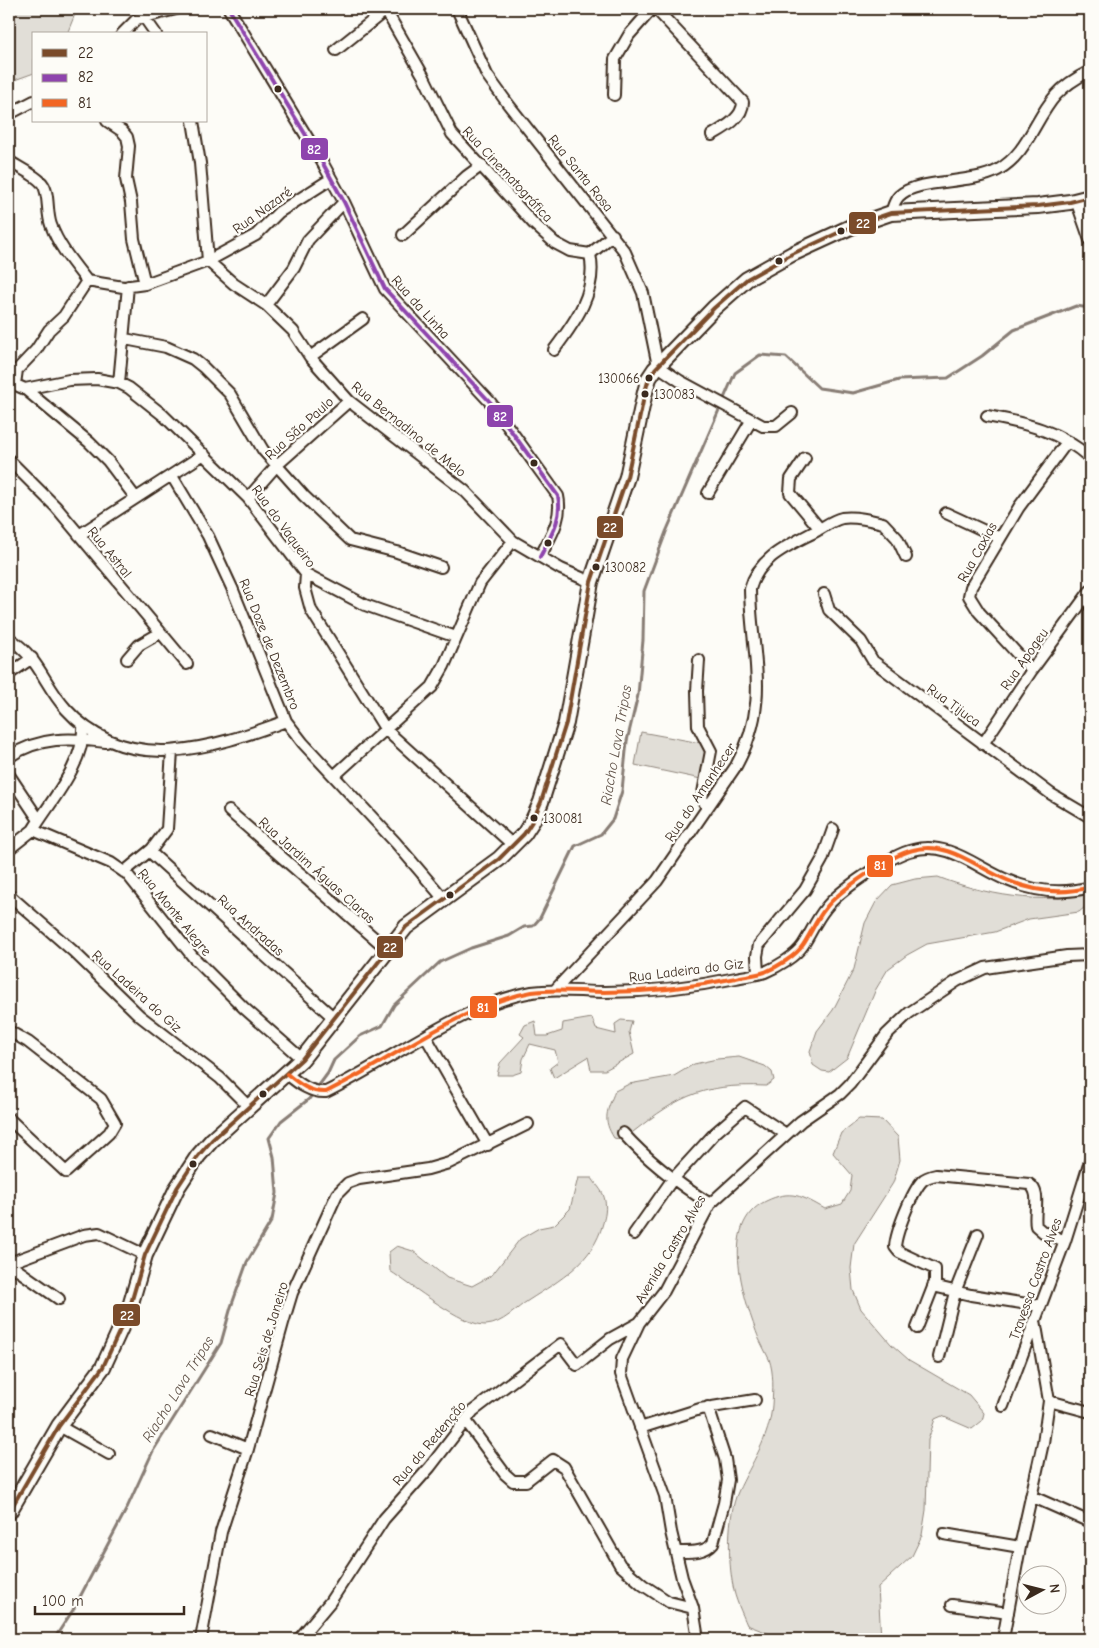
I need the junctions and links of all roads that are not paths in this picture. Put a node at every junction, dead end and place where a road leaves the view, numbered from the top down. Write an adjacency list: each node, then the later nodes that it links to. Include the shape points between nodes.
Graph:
1 (176, 9): 7 (street)
2 (229, 9): 20 (street, Rua da Linha)
3 (386, 9): 10 (street); 19 (street, Rua Cinematográfica, via 452,134)
4 (457, 9): 26 (street, Rua Santa Rosa, via 487,75)
5 (652, 9): 12 (street, via 615,59)
6 (656, 9): 17 (street, via 743,102 742,109 729,125)
7 (141, 15): 8 (street); 9 (street)
8 (124, 32)
9 (154, 32)
10 (336, 50)
11 (1090, 71): 24 (street, via 1056,95 1029,140 1010,162 977,178 908,190 895,201)
12 (614, 95)
13 (32, 102): 14 (street)
14 (9, 114)
15 (108, 122): 31 (street, via 122,131 130,146 126,180 134,239)
16 (193, 122): 29 (street, via 201,171)
17 (712, 135)
18 (9, 162): 30 (street, via 44,185 51,226)
19 (482, 165): 25 (street); 28 (street, Rua Cinematográfica, via 555,243 570,251)
20 (331, 179): 23 (street, Rua da Linha); 29 (street, Rua Nazaré, via 279,212 256,235)
21 (1090, 197): 22 (main road)
22 (1076, 200): 24 (main road, via 1038,206); 27 (street)
23 (344, 202): 33 (street, via 308,240 294,268); 61 (street, Rua da Linha, via 384,289 491,402 558,496 557,524)
24 (890, 213): 38 (main road, via 831,235 747,279)
25 (403, 235)
26 (613, 235): 28 (street); 38 (street, Rua Santa Rosa, via 625,252 643,293)
27 (1090, 240)
28 (590, 254): 36 (street, via 593,266 583,307)
29 (208, 261): 31 (street); 33 (street, Rua Bernadino de Melo)
30 (86, 281): 32 (street); 39 (street, via 64,316 17,370)
31 (145, 284): 32 (street)
32 (128, 286): 35 (street)
33 (266, 305): 37 (street, Rua Bernadino de Melo, via 293,331)
34 (362, 319): 37 (street)
35 (125, 339): 40 (street); 51 (street, via 166,348 203,366 230,394 262,450)
36 (554, 350)
37 (310, 357): 42 (street, Rua Bernadino de Melo)
38 (658, 366): 45 (street); 65 (main road, via 649,378 627,477)
39 (12, 383): 41 (street)
40 (119, 383): 41 (street, Rua do Vaqueiro, via 97,379 69,380); 47 (street, Rua do Vaqueiro, via 145,399)
41 (25, 389): 54 (street, via 89,442)
42 (349, 401): 51 (street, Rua São Paulo); 60 (street, Rua Bernadino de Melo, via 465,491)
43 (792, 413): 45 (street, via 770,427)
44 (987, 416): 46 (street, via 1032,425)
45 (751, 421): 53 (street)
46 (1067, 442): 49 (street); 59 (street, Rua Caxias)
47 (204, 454): 52 (street); 55 (street, Rua do Vaqueiro)
48 (805, 458): 57 (street, via 791,479 790,493)
49 (1090, 458)
50 (9, 460): 58 (street, Rua Astral)
51 (277, 465): 55 (street, Rua São Paulo); 63 (street, via 350,540)
52 (172, 476): 54 (street); 77 (street, Rua Doze de Dezembro, via 212,544)
53 (708, 493)
54 (135, 497): 58 (street)
55 (248, 498): 64 (street, Rua do Vaqueiro)
56 (946, 513): 59 (street)
57 (820, 529): 62 (street, Rua do Amanhecer, via 847,518 884,523 897,538); 87 (street, Rua do Amanhecer, via 770,557 753,578 750,603 758,672 754,726 736,766)
58 (79, 535): 68 (street, Rua Astral)
59 (1000, 538): 75 (street, Rua Caxias, via 971,586 971,602)
60 (513, 541): 61 (street, Rua Bernadino de Melo); 69 (street, via 480,583)
61 (540, 557): 65 (street, Rua Bernadino de Melo)
62 (906, 557)
63 (441, 567)
64 (306, 574): 69 (street, via 365,605); 79 (street, Rua do Vaqueiro, via 305,588 311,610)
65 (591, 582): 93 (main road, via 575,681 557,753 533,820)
66 (1090, 591): 75 (street, Rua Apogeu)
67 (824, 594): 82 (street, Rua Tijuca, via 829,610 861,640 873,661)
68 (160, 633): 72 (street, via 139,645); 74 (street, Rua Astral)
69 (456, 637): 79 (street, via 432,687)
70 (9, 638): 71 (street)
71 (32, 658): 76 (street); 78 (street, via 55,695)
72 (127, 658)
73 (700, 660): 87 (street, via 696,692 698,726 711,751 702,798)
74 (187, 664)
75 (1032, 670): 82 (street, Rua Apogeu)
76 (9, 674)
77 (286, 721): 83 (street, via 228,742); 86 (street, Rua Doze de Dezembro)
78 (83, 726): 80 (street); 81 (street)
79 (386, 730): 86 (street); 93 (street, Rua do Vaqueiro)
80 (84, 740): 81 (street); 84 (street, via 60,739 32,744); 90 (street, via 70,774)
81 (113, 743): 83 (street)
82 (983, 744): 89 (street, Rua Tijuca, via 1051,794)
83 (172, 751): 95 (street, via 167,829)
84 (9, 757)
85 (9, 775): 90 (street)
86 (334, 776): 99 (street, Rua Doze de Dezembro)
87 (707, 808): 103 (street, Rua do Amanhecer, via 651,887)
88 (228, 811): 100 (street, Rua Jardim Águas Claras)
89 (1090, 817)
90 (39, 820): 92 (street)
91 (833, 829): 102 (street, via 822,860 805,890 760,945)
92 (33, 830): 94 (street); 96 (street, Rua Monte Alegre, via 110,862)
93 (514, 846): 99 (main road)
94 (9, 849)
95 (150, 852): 96 (street); 104 (street, Rua Andradas)
96 (124, 872): 107 (street, Rua Monte Alegre, via 193,957)
97 (1090, 887): 102 (street, Rua Ladeira do Giz, via 1061,893 1034,889 1006,880 943,849 912,850 885,863 834,899 814,924 802,947 773,968)
98 (9, 895): 109 (street, Rua Ladeira do Giz, via 140,1016 220,1078)
99 (443, 898): 100 (main road, via 406,926)
100 (387, 949): 104 (main road)
101 (1090, 955): 113 (street, Avenida Castro Alves, via 986,968 957,981 909,1013 887,1034 850,1084)
102 (758, 974): 103 (street, Rua Ladeira do Giz, via 644,990)
103 (555, 990): 106 (street, Rua Ladeira do Giz, via 503,999)
104 (334, 1018): 107 (main road)
105 (9, 1031): 110 (street, via 28,1042 101,1100 115,1123 109,1133 66,1172)
106 (426, 1037): 108 (street, Rua Ladeira do Giz, via 326,1092 306,1088); 114 (street)
107 (302, 1059): 108 (main road)
108 (287, 1074): 109 (main road)
109 (248, 1106): 121 (main road, via 198,1156 177,1188)
110 (9, 1119)
111 (528, 1124): 114 (street, Rua Seis de Janeiro)
112 (623, 1133): 116 (street, via 645,1158)
113 (786, 1134): 116 (street, via 744,1107); 117 (street, Avenida Castro Alves)
114 (488, 1145): 140 (street, Rua Seis de Janeiro, via 428,1169 359,1179 348,1183 337,1194 292,1293)
115 (1090, 1161): 120 (street, Travessa Castro Alves)
116 (672, 1180): 117 (street); 118 (street)
117 (710, 1204): 128 (street, Avenida Castro Alves, via 664,1291)
118 (634, 1234)
119 (978, 1234): 124 (street)
120 (1065, 1241): 123 (street, via 1036,1226 1036,1195 1029,1184 929,1176 919,1185 895,1246 899,1252 935,1269); 126 (street, Travessa Castro Alves)
121 (145, 1255): 122 (street, via 99,1233 84,1235); 137 (main road, via 130,1310 112,1350)
122 (9, 1263): 125 (street)
123 (933, 1286): 124 (street); 129 (street)
124 (955, 1292): 126 (street); 130 (street)
125 (59, 1299)
126 (1040, 1306): 127 (street, Travessa Castro Alves)
127 (1035, 1320): 132 (street); 133 (street, Travessa Castro Alves)
128 (639, 1323): 136 (street, Rua da Redenção, via 610,1339 577,1365 561,1344 497,1391); 138 (street, Avenida Castro Alves, via 622,1359 621,1374)
129 (917, 1328)
130 (939, 1357)
131 (755, 1400): 134 (street)
132 (1049, 1401): 135 (street); 142 (street)
133 (1003, 1406)
134 (708, 1408): 138 (street); 147 (street, via 724,1459 727,1491 709,1547)
135 (1090, 1412)
136 (466, 1421): 149 (street, via 513,1481 526,1481 553,1460 564,1467 620,1565 669,1602); 152 (street, Rua da Redenção, via 384,1520 330,1602)
137 (59, 1426): 141 (street); 143 (main road)
138 (640, 1428): 147 (street, Avenida Castro Alves, via 665,1496)
139 (212, 1434): 140 (street)
140 (248, 1449): 151 (street, Rua Seis de Janeiro, via 222,1532)
141 (109, 1454)
142 (1031, 1496): 144 (street); 146 (street)
143 (9, 1512)
144 (1090, 1522)
145 (944, 1534): 146 (street)
146 (1020, 1547): 150 (street)
147 (678, 1552): 149 (street, Avenida Castro Alves, via 682,1578)
148 (952, 1605): 150 (street)
149 (693, 1608): 153 (street, Avenida Castro Alves)
150 (1008, 1613): 154 (street)
151 (201, 1639)
152 (299, 1639)
153 (698, 1639)
154 (1003, 1639)

